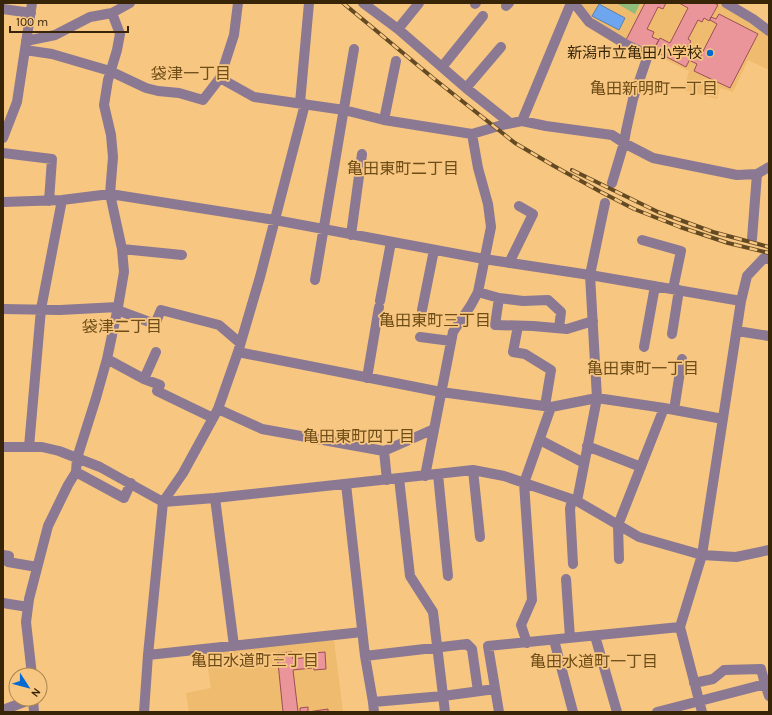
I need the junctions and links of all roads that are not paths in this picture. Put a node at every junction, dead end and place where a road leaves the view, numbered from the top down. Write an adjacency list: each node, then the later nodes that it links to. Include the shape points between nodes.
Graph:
1 (130, 3): 11 (street)
2 (238, 3): 21 (street, via 234,35)
3 (309, 3): 23 (street)
4 (419, 3): 13 (street)
5 (571, 3): 26 (street)
6 (574, 3): 30 (street, via 589,22 648,55 633,99)
7 (726, 3): 14 (street)
8 (367, 4): 13 (street)
9 (32, 8): 10 (street); 15 (street)
10 (3, 9)
11 (112, 13): 15 (street, via 90,17 55,35); 20 (street, via 120,34)
12 (483, 16): 19 (street)
13 (398, 29): 19 (street)
14 (769, 31)
15 (26, 45): 20 (street); 29 (street, via 17,102)
16 (501, 47): 22 (street)
17 (354, 49): 24 (street)
18 (396, 61): 25 (street)
19 (442, 67): 22 (street)
20 (110, 71): 21 (street, via 146,88 203,100); 36 (street, via 104,105 113,156)
21 (220, 78): 23 (street, via 254,97)
22 (466, 88): 27 (street)
23 (302, 104): 24 (street); 42 (street)
24 (344, 110): 25 (street); 43 (street)
25 (384, 120): 28 (street)
26 (522, 121): 27 (street); 30 (street, via 612,135)
27 (510, 123): 28 (street)
28 (472, 134): 51 (street, via 491,227)
29 (3, 138)
30 (624, 143): 34 (street, via 654,158 737,176); 35 (street)
31 (3, 153): 37 (street, via 52,159)
32 (362, 154): 44 (street)
33 (769, 167): 34 (street)
34 (757, 174): 45 (street)
35 (612, 183)
36 (110, 194): 38 (street); 42 (street); 48 (street)
37 (49, 200): 38 (street); 39 (street)
38 (62, 200): 62 (street)
39 (3, 202)
40 (605, 203): 54 (street)
41 (519, 206): 53 (street, via 533,214)
42 (275, 220): 43 (street); 74 (street)
43 (324, 230): 44 (street); 55 (street)
44 (351, 235): 47 (street)
45 (752, 238)
46 (642, 240): 57 (street, via 681,251)
47 (391, 242): 49 (street); 78 (street)
48 (122, 249): 50 (street); 63 (street, via 124,272)
49 (434, 250): 51 (street); 64 (street)
50 (182, 255)
51 (484, 259): 53 (street); 58 (street)
52 (769, 259): 60 (street, via 764,258 747,276)
53 (509, 263): 54 (street)
54 (590, 275): 56 (street); 65 (street)
55 (315, 280)
56 (655, 286): 57 (street); 73 (street)
57 (676, 290): 60 (street); 69 (street)
58 (478, 292): 59 (street); 72 (street, via 453,332)
59 (499, 298): 66 (street, via 495,325); 67 (street, via 523,301 548,300 561,312)
60 (741, 301): 68 (street)
61 (3, 309): 62 (street)
62 (41, 309): 63 (street); 90 (street)
63 (118, 309): 74 (street, via 155,324 160,310 219,325); 76 (street)
64 (422, 310)
65 (593, 321): 67 (street, via 567,329); 81 (street)
66 (518, 326): 67 (street); 82 (street, via 513,352 525,354 551,370)
67 (559, 328)
68 (737, 331): 70 (street); 85 (street)
69 (672, 334)
70 (769, 336)
71 (420, 337): 72 (street)
72 (452, 341): 80 (street)
73 (644, 347)
74 (239, 348): 78 (street); 84 (street)
75 (156, 352): 79 (street)
76 (107, 359): 79 (street); 92 (street)
77 (682, 359): 83 (street)
78 (367, 378): 80 (street)
79 (144, 379): 84 (street, via 160,385 157,392)
80 (441, 392): 82 (street); 86 (street)
81 (597, 398): 82 (street); 83 (street); 88 (street)
82 (548, 406): 87 (street)
83 (669, 409): 85 (street); 94 (street)
84 (215, 414): 91 (street, via 262,429); 106 (street, via 183,473)
85 (723, 419): 111 (street)
86 (434, 428): 91 (street); 98 (street)
87 (540, 440): 93 (street); 102 (street)
88 (587, 446): 93 (street); 94 (street)
89 (3, 447): 90 (street)
90 (30, 447): 92 (street, via 59,450)
91 (384, 451): 100 (street)
92 (77, 458): 96 (street); 101 (street)
93 (584, 463): 105 (street)
94 (641, 467): 107 (street)
95 (473, 470): 97 (street); 102 (street); 108 (street)
96 (76, 472): 101 (street, via 124,498); 114 (street, via 48,526)
97 (438, 474): 98 (street); 115 (street)
98 (425, 476): 99 (street)
99 (399, 478): 100 (street); 126 (street, via 410,576 433,612)
100 (387, 480): 103 (street)
101 (131, 483): 106 (street)
102 (524, 483): 105 (street); 124 (street, via 532,600 521,625)
103 (346, 484): 104 (street); 120 (street)
104 (215, 498): 106 (street); 125 (street)
105 (574, 500): 107 (street); 113 (street, via 570,509)
106 (163, 502): 127 (street)
107 (618, 525): 111 (street, via 639,537); 112 (street)
108 (480, 537)
109 (769, 550): 111 (street, via 736,557)
110 (3, 555): 114 (street, via 9,556 8,562)
111 (702, 555): 119 (street)
112 (618, 559)
113 (573, 564)
114 (37, 566): 118 (street)
115 (448, 576)
116 (566, 579): 122 (street)
117 (3, 603): 118 (street)
118 (28, 607): 129 (street, via 26,622)
119 (680, 627): 121 (street); 130 (street)
120 (362, 632): 125 (street); 128 (street)
121 (595, 636): 122 (street); 142 (street)
122 (570, 638): 123 (street)
123 (554, 640): 124 (street); 141 (street)
124 (527, 642): 132 (street, via 488,646)
125 (234, 646): 127 (street)
126 (438, 648): 128 (street); 133 (street, via 467,644 472,649); 134 (street)
127 (148, 655): 138 (street)
128 (365, 656): 137 (street)
129 (31, 667)
130 (694, 683): 131 (street, via 713,679 724,670 761,669); 136 (street)
131 (765, 684): 135 (street); 136 (street)
132 (495, 689): 133 (street); 140 (street)
133 (478, 691): 134 (street)
134 (443, 696): 137 (street); 139 (street)
135 (769, 696)
136 (699, 700): 143 (street); 144 (street)
137 (374, 707)
138 (144, 712)
139 (445, 712)
140 (499, 712)
141 (574, 712)
142 (617, 712)
143 (657, 712)
144 (702, 712)

